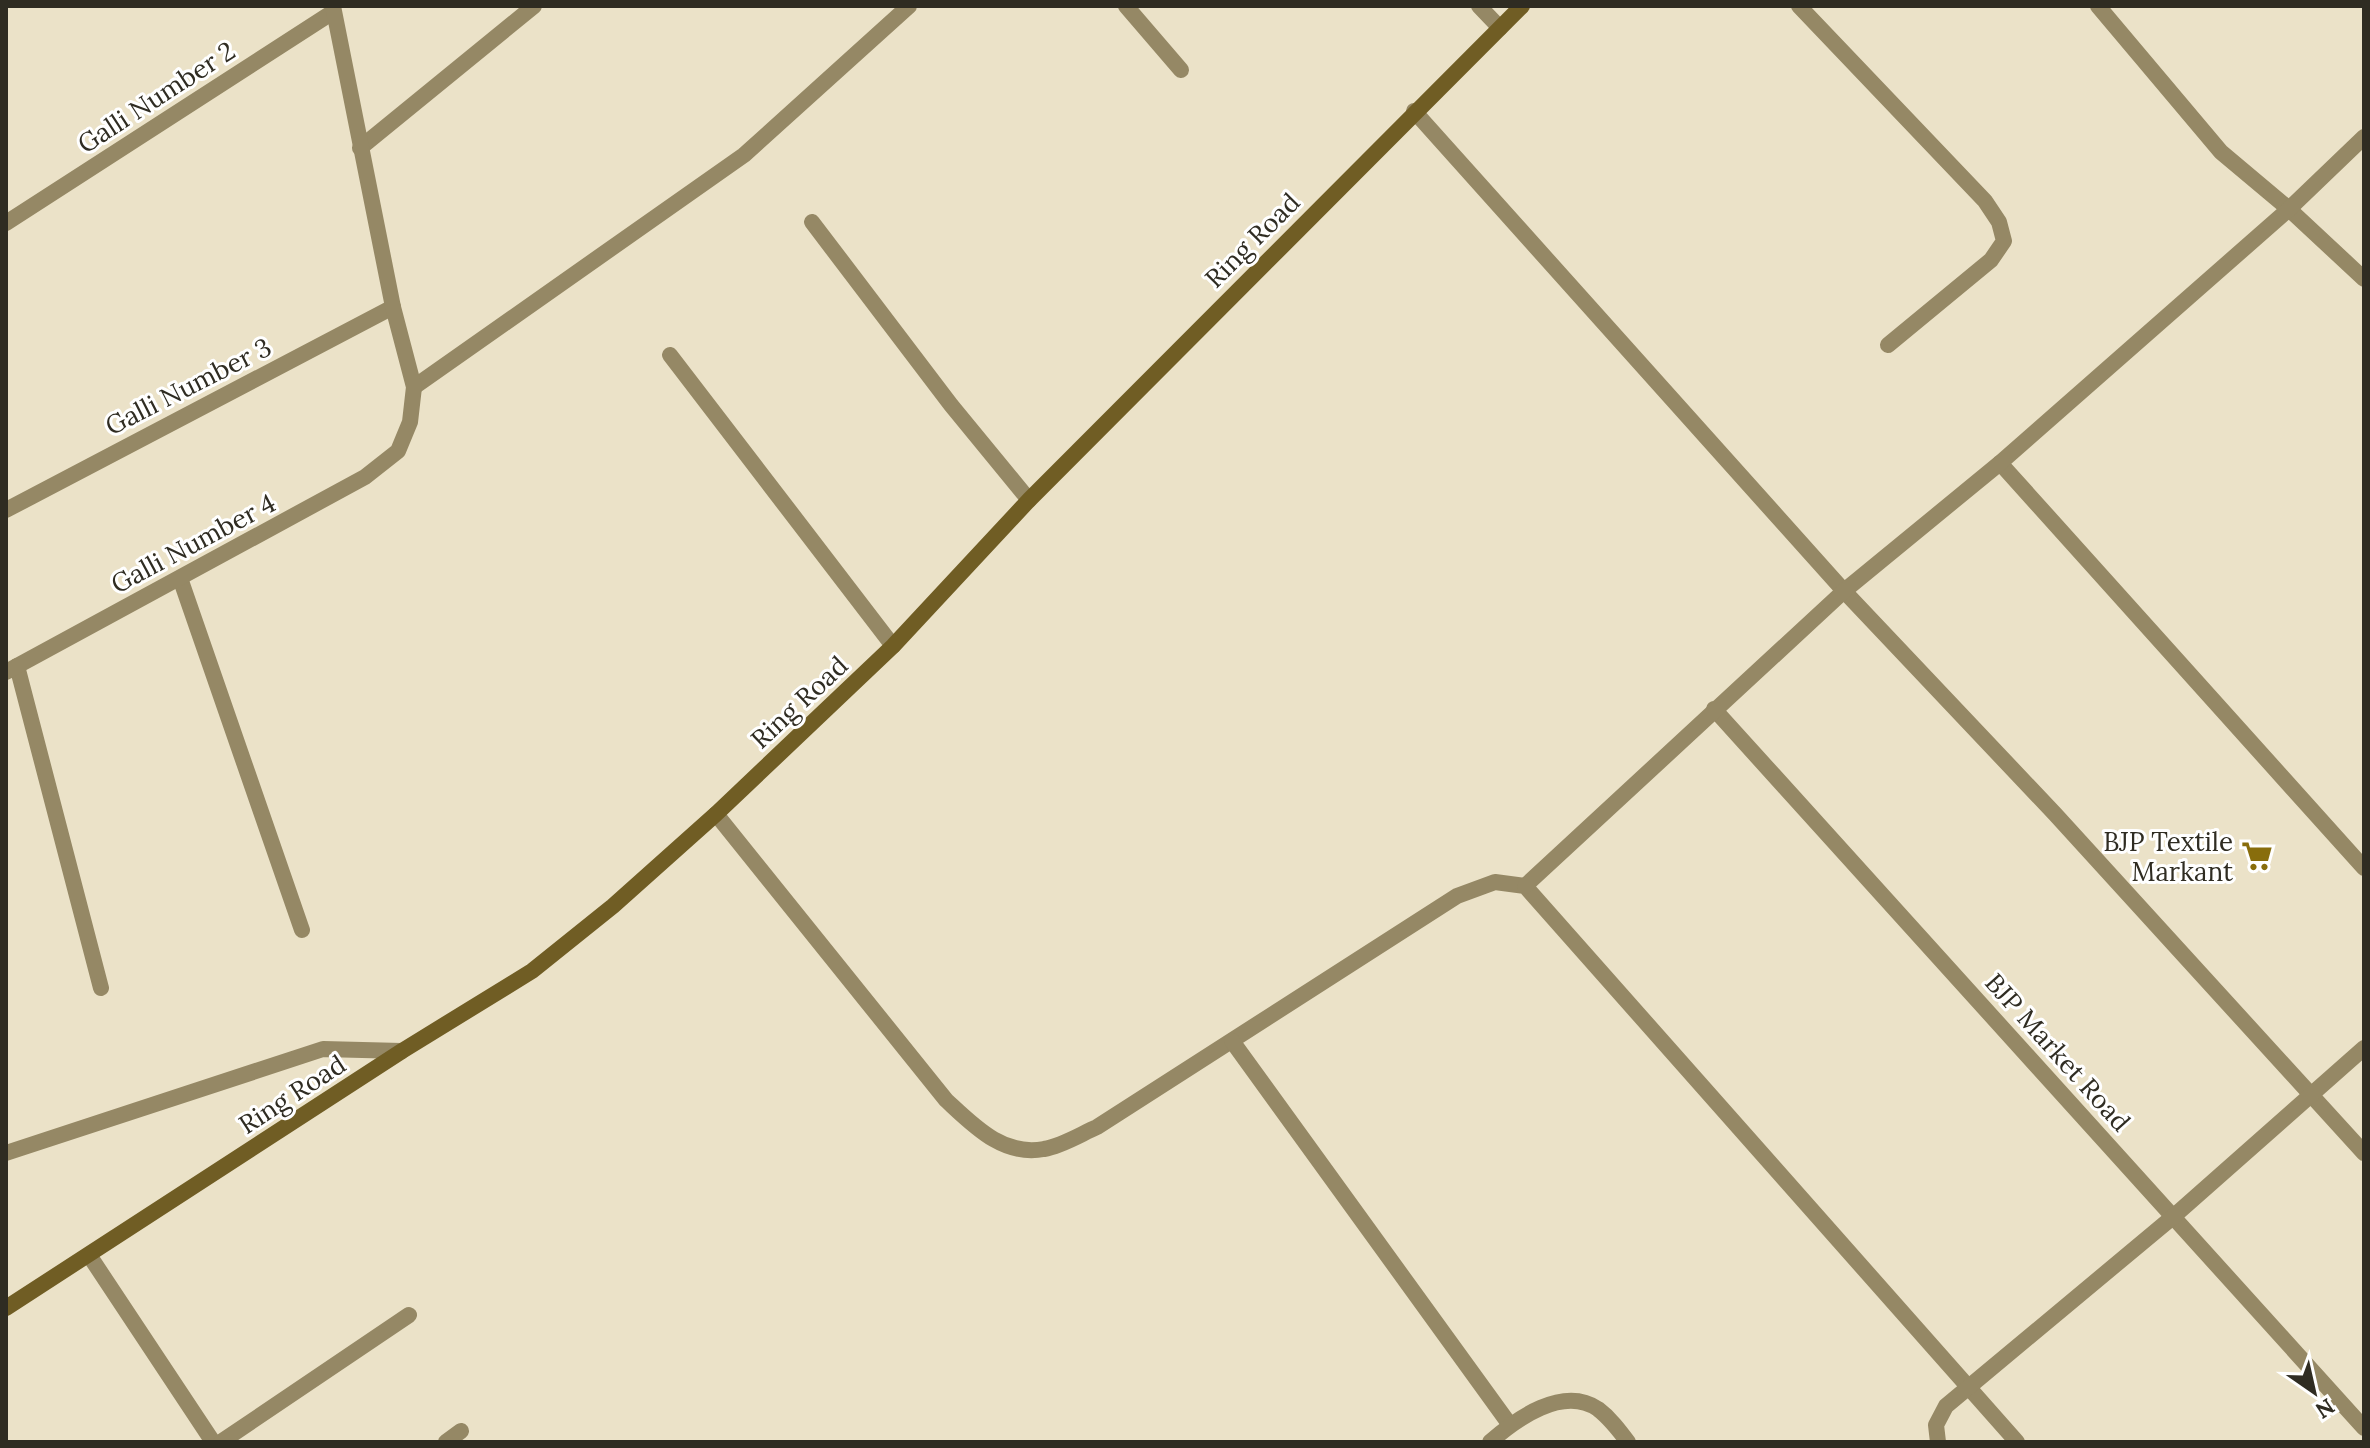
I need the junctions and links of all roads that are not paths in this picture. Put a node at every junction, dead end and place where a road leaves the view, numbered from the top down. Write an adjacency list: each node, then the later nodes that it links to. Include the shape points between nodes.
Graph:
1 (534, 6): 13 (street)
2 (909, 6): 21 (street, via 744,155)
3 (1126, 6): 10 (street)
4 (1479, 6): 9 (street)
5 (1522, 6): 9 (main road, Ring Road)
6 (1799, 6): 19 (street, via 1985,201 2004,241 1991,260)
7 (2098, 6): 14 (street, via 2221,152)
8 (333, 9): 13 (street); 16 (street, Galli Number 2)
9 (1500, 28): 11 (main road, Ring Road)
10 (1181, 70)
11 (1414, 111): 23 (main road, Ring Road); 26 (street)
12 (2364, 137): 14 (street)
13 (360, 148): 18 (street)
14 (2289, 209): 17 (street); 22 (street)
15 (812, 222): 23 (street)
16 (6, 223)
17 (2364, 279)
18 (393, 307): 21 (street); 24 (street, Galli Number 3)
19 (1888, 345)
20 (670, 355): 27 (street)
21 (414, 387): 25 (street, Galli Number 4, via 410,422 398,451 365,477)
22 (2000, 463): 26 (street); 31 (street)
23 (1029, 500): 27 (main road, Ring Road)
24 (6, 510)
25 (180, 578): 28 (street, Galli Number 4); 33 (street)
26 (1844, 591): 29 (street); 38 (street)
27 (893, 646): 30 (main road, Ring Road)
28 (11, 669): 34 (street)
29 (1714, 709): 32 (street); 41 (street, BJP Market Road)
30 (716, 814): 35 (street, via 946,1100 985,1136 1015,1148 1044,1149 1097,1127); 37 (main road, Ring Road, via 532,971)
31 (2364, 868)
32 (1525, 886): 35 (street, via 1495,882 1457,896); 45 (street)
33 (302, 930)
34 (101, 988)
35 (1232, 1041): 46 (street)
36 (2364, 1048): 38 (street)
37 (402, 1051): 39 (street, via 323,1049); 42 (main road, Ring Road)
38 (2309, 1095): 40 (street); 41 (street)
39 (6, 1153)
40 (2364, 1153)
41 (2174, 1216): 45 (street); 47 (street, BJP Market Road)
42 (89, 1255): 43 (main road, Ring Road); 49 (street)
43 (6, 1308)
44 (409, 1315): 50 (street)
45 (1968, 1388): 54 (street, via 1946,1406 1936,1425); 55 (street)
46 (1510, 1425): 52 (street); 53 (street, via 1544,1407 1572,1401 1596,1407)
47 (2364, 1428)
48 (461, 1431): 51 (street)
49 (213, 1442)
50 (221, 1442)
51 (446, 1442)
52 (1490, 1442)
53 (1628, 1442)
54 (1938, 1442)
55 (2017, 1442)

